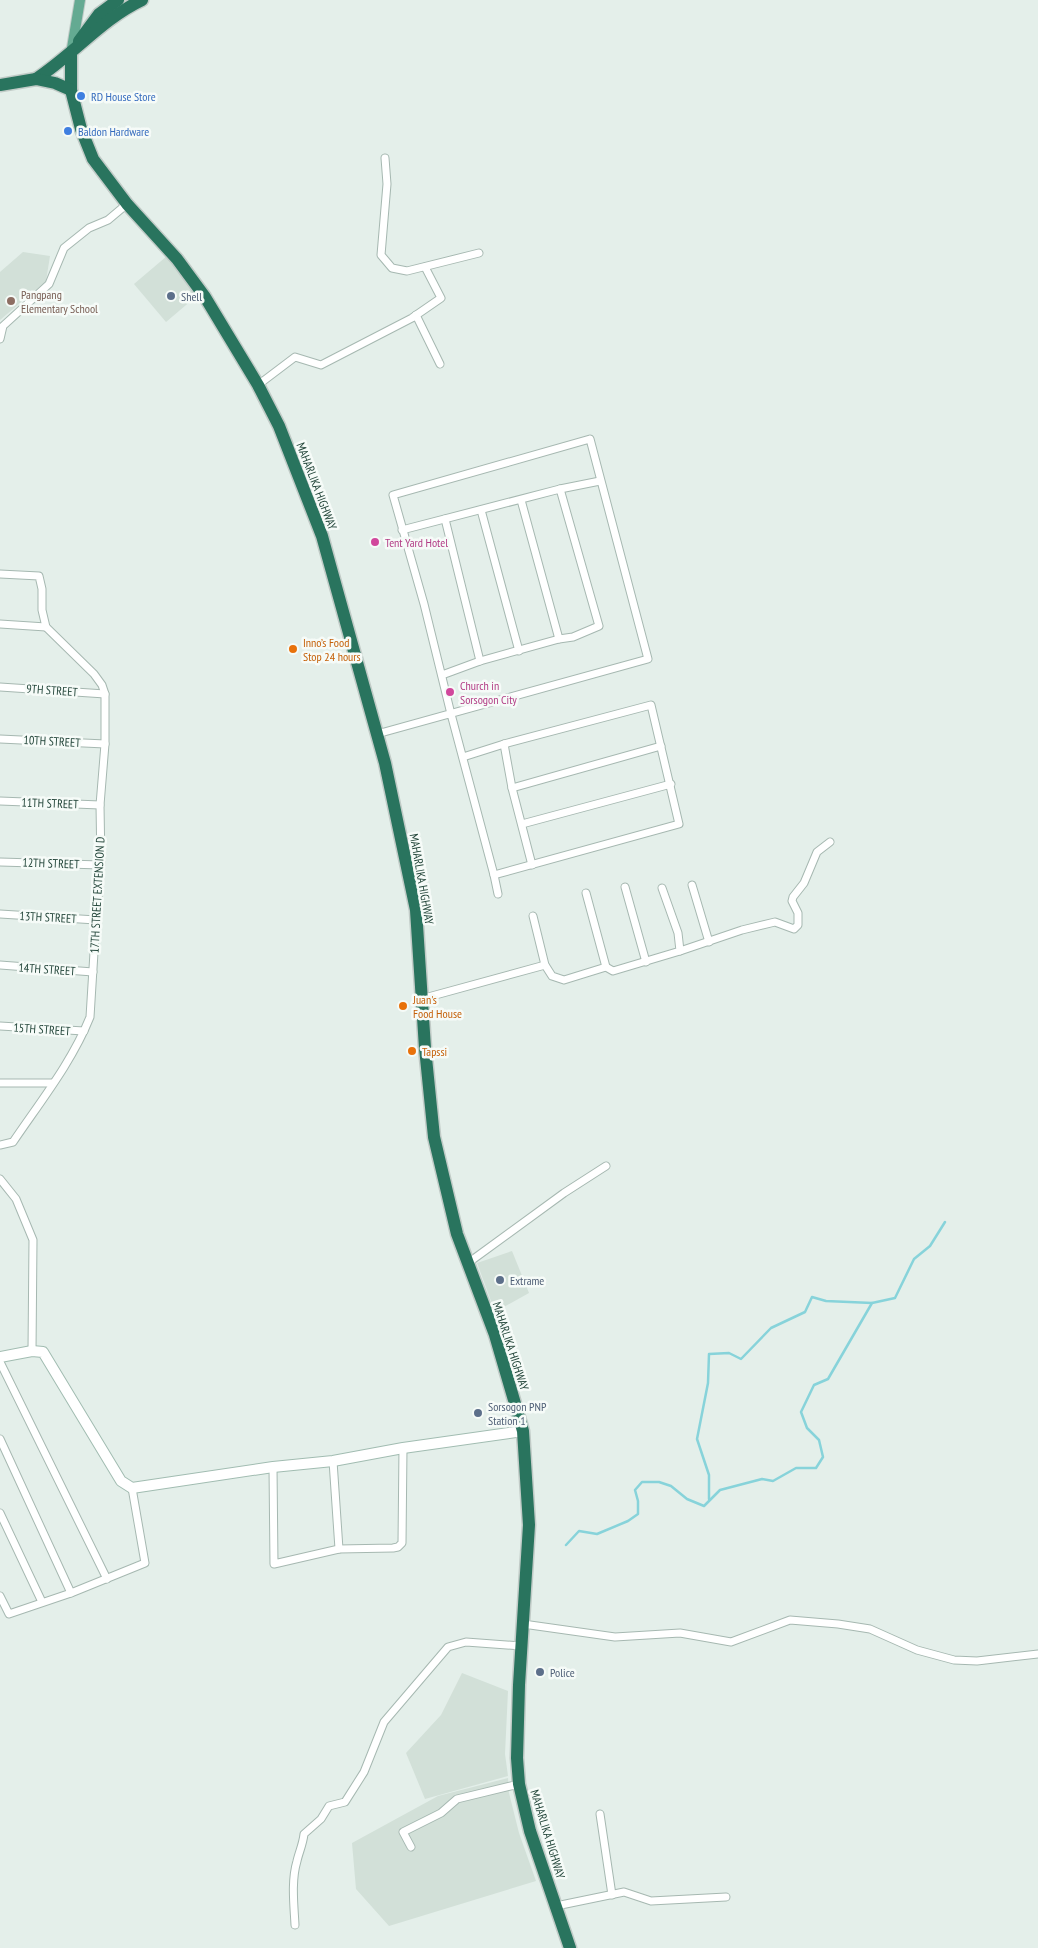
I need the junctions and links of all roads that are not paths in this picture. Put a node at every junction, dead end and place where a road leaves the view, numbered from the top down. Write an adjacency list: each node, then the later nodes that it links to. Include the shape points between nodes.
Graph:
1 (80, 0): 4 (main road)
2 (118, 0): 4 (highway, via 92,21)
3 (142, 0): 4 (highway, via 118,13)
4 (71, 54): 5 (highway); 7 (highway, MAHARLIKA HIGHWAY)
5 (36, 79): 6 (highway); 7 (highway)
6 (0, 85)
7 (71, 90): 9 (highway, MAHARLIKA HIGHWAY, via 93,159)
8 (385, 158): 11 (street, via 387,184 381,255 392,268 406,271)
9 (127, 204): 13 (street, via 64,248 49,284 3,326); 15 (highway, MAHARLIKA HIGHWAY, via 178,259)
10 (479, 253): 11 (street)
11 (425, 267): 12 (street, via 441,298)
12 (416, 315): 14 (street); 15 (street, via 321,366 295,356)
13 (0, 339)
14 (440, 364)
15 (258, 384): 32 (highway, MAHARLIKA HIGHWAY, via 279,426 322,536)
16 (600, 480): 17 (street); 21 (street, via 590,439 392,495); 31 (street, via 648,659)
17 (560, 489): 18 (street); 25 (street, via 598,626 573,637)
18 (521, 500): 19 (street); 25 (street)
19 (481, 510): 20 (street); 26 (street)
20 (445, 518): 21 (street); 27 (street)
21 (402, 530): 28 (street)
22 (0, 574): 24 (street, via 39,576)
23 (0, 624): 24 (street)
24 (46, 627): 30 (street, via 94,674)
25 (559, 639): 26 (street)
26 (519, 651): 27 (street)
27 (480, 661): 28 (street)
28 (442, 675): 31 (street)
29 (0, 687): 30 (street, 9TH STREET)
30 (105, 694): 34 (street, 17TH STREET EXTENSION D)
31 (451, 714): 32 (street); 37 (street)
32 (377, 734): 63 (highway, MAHARLIKA HIGHWAY, via 416,910)
33 (0, 739): 34 (street, 10TH STREET)
34 (105, 744): 41 (street, 17TH STREET EXTENSION D)
35 (504, 744): 36 (street, via 651,705); 37 (street); 39 (street)
36 (661, 746): 38 (street); 39 (street)
37 (463, 757): 47 (street)
38 (671, 784): 42 (street); 46 (street, via 679,824)
39 (512, 788): 42 (street)
40 (0, 801): 41 (street, 11TH STREET)
41 (100, 805): 45 (street, 17TH STREET EXTENSION D)
42 (522, 824): 46 (street)
43 (830, 842): 56 (street, via 816,852 804,883 793,897 798,913 798,925 794,929 775,922)
44 (0, 862): 45 (street, 12TH STREET)
45 (101, 865): 55 (street, 17TH STREET EXTENSION D)
46 (532, 865): 47 (street)
47 (494, 875): 52 (street)
48 (692, 885): 56 (street)
49 (625, 887): 58 (street)
50 (662, 888): 57 (street, via 678,933)
51 (586, 893): 61 (street)
52 (498, 894)
53 (0, 914): 55 (street, 13TH STREET)
54 (534, 916): 60 (street)
55 (96, 920): 62 (street, 17TH STREET EXTENSION D)
56 (709, 942): 57 (street)
57 (680, 951): 58 (street)
58 (646, 962): 61 (street, via 613,971)
59 (0, 965): 62 (street, 14TH STREET)
60 (545, 965): 61 (street, via 552,976 564,980); 63 (street)
61 (606, 967)
62 (93, 972): 65 (street, 17TH STREET EXTENSION D, via 90,1018)
63 (422, 999): 71 (highway, MAHARLIKA HIGHWAY, via 434,1137 457,1234)
64 (0, 1026): 65 (street, 15TH STREET)
65 (84, 1032): 67 (street, 17TH STREET EXTENSION D)
66 (0, 1083): 67 (street)
67 (53, 1083): 68 (street, 17TH STREET EXTENSION D, via 13,1142)
68 (0, 1145)
69 (606, 1166): 71 (street)
70 (0, 1179): 72 (street, via 16,1199 34,1240)
71 (468, 1263): 75 (highway, MAHARLIKA HIGHWAY, via 496,1335)
72 (32, 1351): 73 (street); 80 (street, via 42,1352 120,1481)
73 (0, 1357)
74 (0, 1362): 83 (street)
75 (524, 1432): 77 (street); 87 (highway, MAHARLIKA HIGHWAY, via 529,1525)
76 (0, 1439): 84 (street)
77 (403, 1448): 78 (street); 82 (street, via 402,1543 393,1548)
78 (334, 1461): 79 (street); 82 (street)
79 (272, 1467): 80 (street); 82 (street, via 274,1564)
80 (132, 1488): 83 (street, via 145,1563)
81 (0, 1513): 86 (street)
82 (339, 1549)
83 (107, 1579): 84 (street)
84 (71, 1593): 86 (street)
85 (0, 1596): 86 (street, via 9,1614)
86 (42, 1602)
87 (522, 1624): 88 (highway, MAHARLIKA HIGHWAY); 89 (street, via 615,1637 680,1633 731,1642 790,1620 870,1629 917,1650 954,1660 977,1662)
88 (521, 1646): 90 (highway, MAHARLIKA HIGHWAY); 96 (street, via 466,1642 448,1647 384,1722 364,1772 345,1802 329,1806 322,1819 304,1834 296,1862)
89 (1038, 1654)
90 (519, 1784): 92 (street, via 457,1799 441,1813 403,1832); 95 (highway, MAHARLIKA HIGHWAY, via 530,1831)
91 (600, 1814): 93 (street)
92 (411, 1847)
93 (612, 1894): 94 (street, via 624,1892 652,1902); 95 (street)
94 (726, 1897)
95 (556, 1906): 97 (highway, MAHARLIKA HIGHWAY)
96 (295, 1925)
97 (570, 1948)

